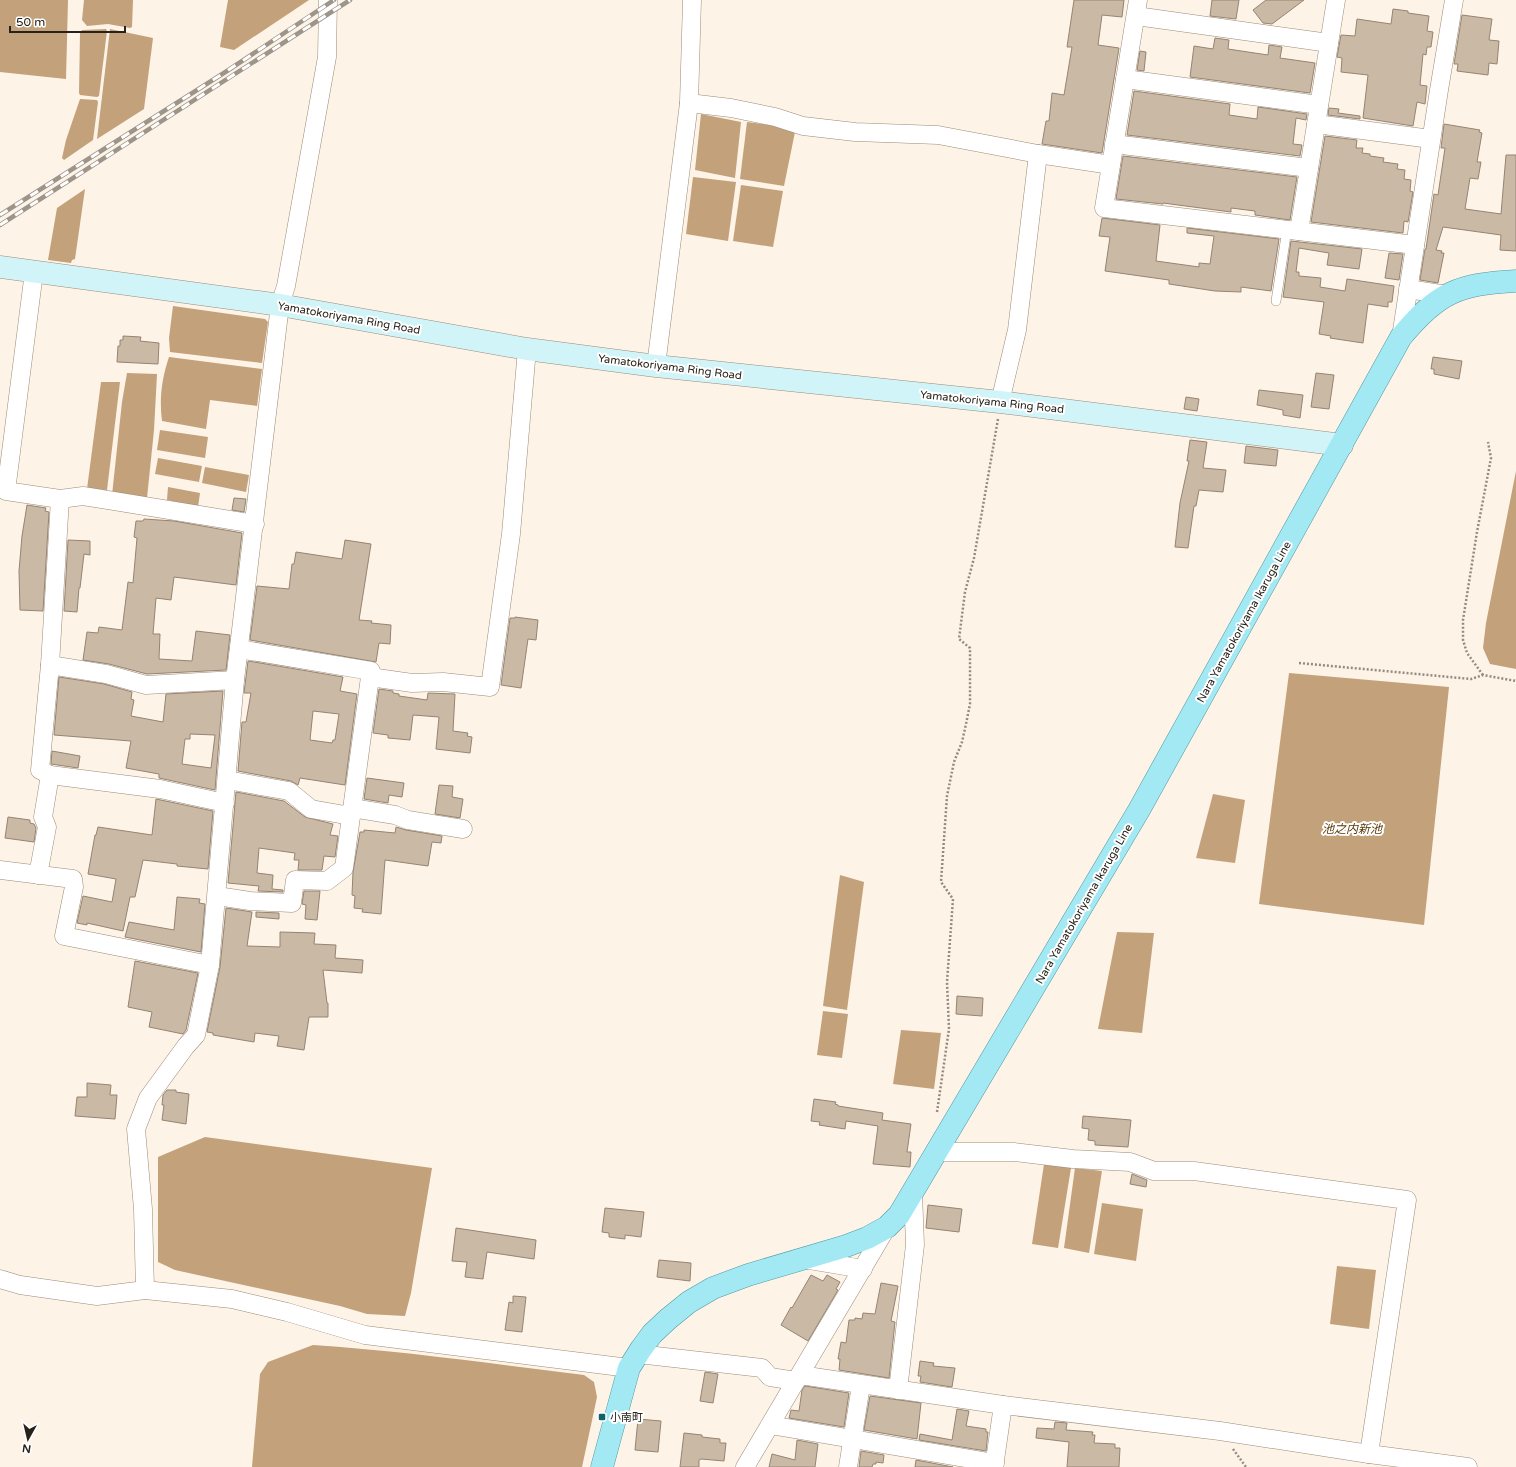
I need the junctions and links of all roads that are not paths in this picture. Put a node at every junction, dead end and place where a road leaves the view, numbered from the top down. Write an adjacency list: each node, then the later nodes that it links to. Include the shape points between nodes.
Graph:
1 (328, 0): 24 (street, via 328,57 286,286)
2 (692, 0): 8 (street)
3 (1336, 0): 6 (street)
4 (1454, 0): 11 (street)
5 (1137, 8): 6 (street); 7 (street)
6 (1330, 42): 9 (street)
7 (1125, 79): 9 (street); 12 (street)
8 (689, 103): 13 (street, via 732,108 802,126 855,132 938,135); 27 (street)
9 (1319, 105): 10 (street)
10 (1316, 124): 11 (street); 15 (street)
11 (1431, 139): 17 (street)
12 (1114, 144): 14 (street); 15 (street)
13 (1038, 154): 14 (street); 28 (street, via 1016,330)
14 (1111, 164): 16 (street, via 1104,208)
15 (1309, 168): 16 (street)
16 (1293, 230): 17 (street); 23 (lane)
17 (1414, 245): 21 (street)
18 (0, 267): 19 (main road, Yamatokoriyama Ring Road)
19 (34, 272): 24 (main road, Yamatokoriyama Ring Road); 30 (street, via 6,491)
20 (1516, 281): 22 (main road, Nara Yamatokoriyama Ikaruga Line, via 1480,284)
21 (1408, 288): 22 (street); 25 (street)
22 (1447, 295): 25 (main road, Nara Yamatokoriyama Ikaruga Line, via 1417,318)
23 (1276, 301)
24 (280, 305): 26 (main road, Yamatokoriyama Ring Road); 31 (street)
25 (1401, 337): 29 (main road, Nara Yamatokoriyama Ikaruga Line)
26 (527, 349): 27 (main road, Yamatokoriyama Ring Road); 34 (street, via 511,534 490,687 443,682 412,683)
27 (656, 366): 28 (main road, Yamatokoriyama Ring Road)
28 (1000, 402): 29 (main road, Yamatokoriyama Ring Road)
29 (1342, 445): 45 (main road, Nara Yamatokoriyama Ikaruga Line, via 1139,810)
30 (60, 500): 31 (street, via 83,496); 33 (street)
31 (255, 524): 32 (street)
32 (239, 649): 34 (street, via 371,670); 35 (street)
33 (50, 665): 35 (street, via 106,674 146,685); 36 (street, via 40,770)
34 (370, 677): 39 (street)
35 (235, 680): 37 (street)
36 (50, 775): 38 (street, via 160,789); 42 (street, via 43,817 47,827)
37 (226, 780): 38 (street); 39 (street, via 289,791 311,809)
38 (225, 803): 43 (street)
39 (352, 812): 40 (street, via 395,815 408,820); 43 (street, via 344,868 327,881 295,880 292,903)
40 (462, 829)
41 (0, 870): 42 (street)
42 (38, 875): 44 (street, via 73,879 74,887 64,936)
43 (217, 896): 44 (street)
44 (210, 965): 51 (street, via 196,1035 148,1098 136,1129 143,1208)
45 (938, 1152): 46 (main road, Nara Yamatokoriyama Ikaruga Line); 59 (street, via 1014,1152 1130,1162 1154,1171 1194,1171 1407,1200)
46 (913, 1193): 47 (main road, Nara Yamatokoriyama Ikaruga Line, via 899,1215); 55 (street, via 914,1245)
47 (887, 1227): 48 (main road, Nara Yamatokoriyama Ikaruga Line, via 846,1246); 49 (street)
48 (801, 1259): 49 (street); 52 (main road, Nara Yamatokoriyama Ikaruga Line, via 748,1274 713,1288 689,1302 652,1334)
49 (863, 1269): 53 (street)
50 (0, 1279): 51 (street, via 20,1285 97,1296)
51 (144, 1290): 52 (street, via 232,1299 365,1335)
52 (634, 1361): 53 (street, via 762,1368 770,1377); 61 (main road, Nara Yamatokoriyama Ikaruga Line)
53 (798, 1378): 54 (street); 57 (street)
54 (861, 1384): 55 (street); 58 (street)
55 (898, 1390): 56 (street)
56 (1004, 1405): 59 (street, via 1220,1431); 60 (street)
57 (770, 1425): 58 (street); 62 (street)
58 (853, 1439): 60 (street); 63 (street)
59 (1369, 1454): 64 (street)
60 (995, 1465)
61 (602, 1467)
62 (745, 1467)
63 (848, 1467)
64 (1468, 1467)

